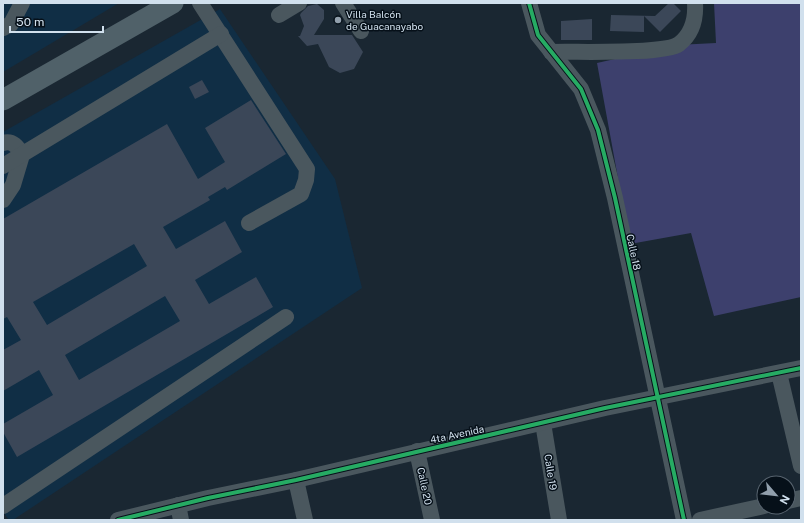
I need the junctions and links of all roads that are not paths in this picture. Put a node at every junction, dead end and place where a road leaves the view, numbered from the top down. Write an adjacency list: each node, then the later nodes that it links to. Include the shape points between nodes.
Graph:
1 (22, 3): 9 (street, via 11,24)
2 (172, 3): 13 (main road)
3 (200, 3): 11 (street)
4 (299, 3): 8 (street)
5 (343, 3): 10 (street)
6 (529, 3): 12 (street, Calle 18, via 538,35)
7 (695, 3): 12 (street, via 690,33 678,45 652,50)
8 (279, 15)
9 (3, 28)
10 (361, 31)
11 (221, 34): 15 (street); 18 (street, via 307,169 301,194)
12 (551, 52): 22 (street, Calle 18, via 581,89 598,130)
13 (3, 100)
14 (3, 143): 15 (street, via 12,143 18,147)
15 (22, 155): 16 (street); 17 (street, via 13,185)
16 (3, 166)
17 (3, 200)
18 (249, 223)
19 (286, 317): 27 (street)
20 (801, 368): 21 (street, 4ta Avenida)
21 (779, 373): 22 (street, 4ta Avenida); 25 (street)
22 (657, 398): 23 (street, 4ta Avenida); 34 (street, Calle 18)
23 (543, 424): 24 (street, 4ta Avenida); 33 (street, Calle 19)
24 (417, 451): 26 (street, 4ta Avenida); 32 (street, Calle 20)
25 (801, 466)
26 (296, 480): 29 (street, 4ta Avenida); 31 (street)
27 (3, 506)
28 (756, 508): 35 (street)
29 (180, 513): 30 (street, 4ta Avenida)
30 (118, 520)
31 (305, 520)
32 (432, 520)
33 (559, 520)
34 (684, 520)
35 (700, 520)

